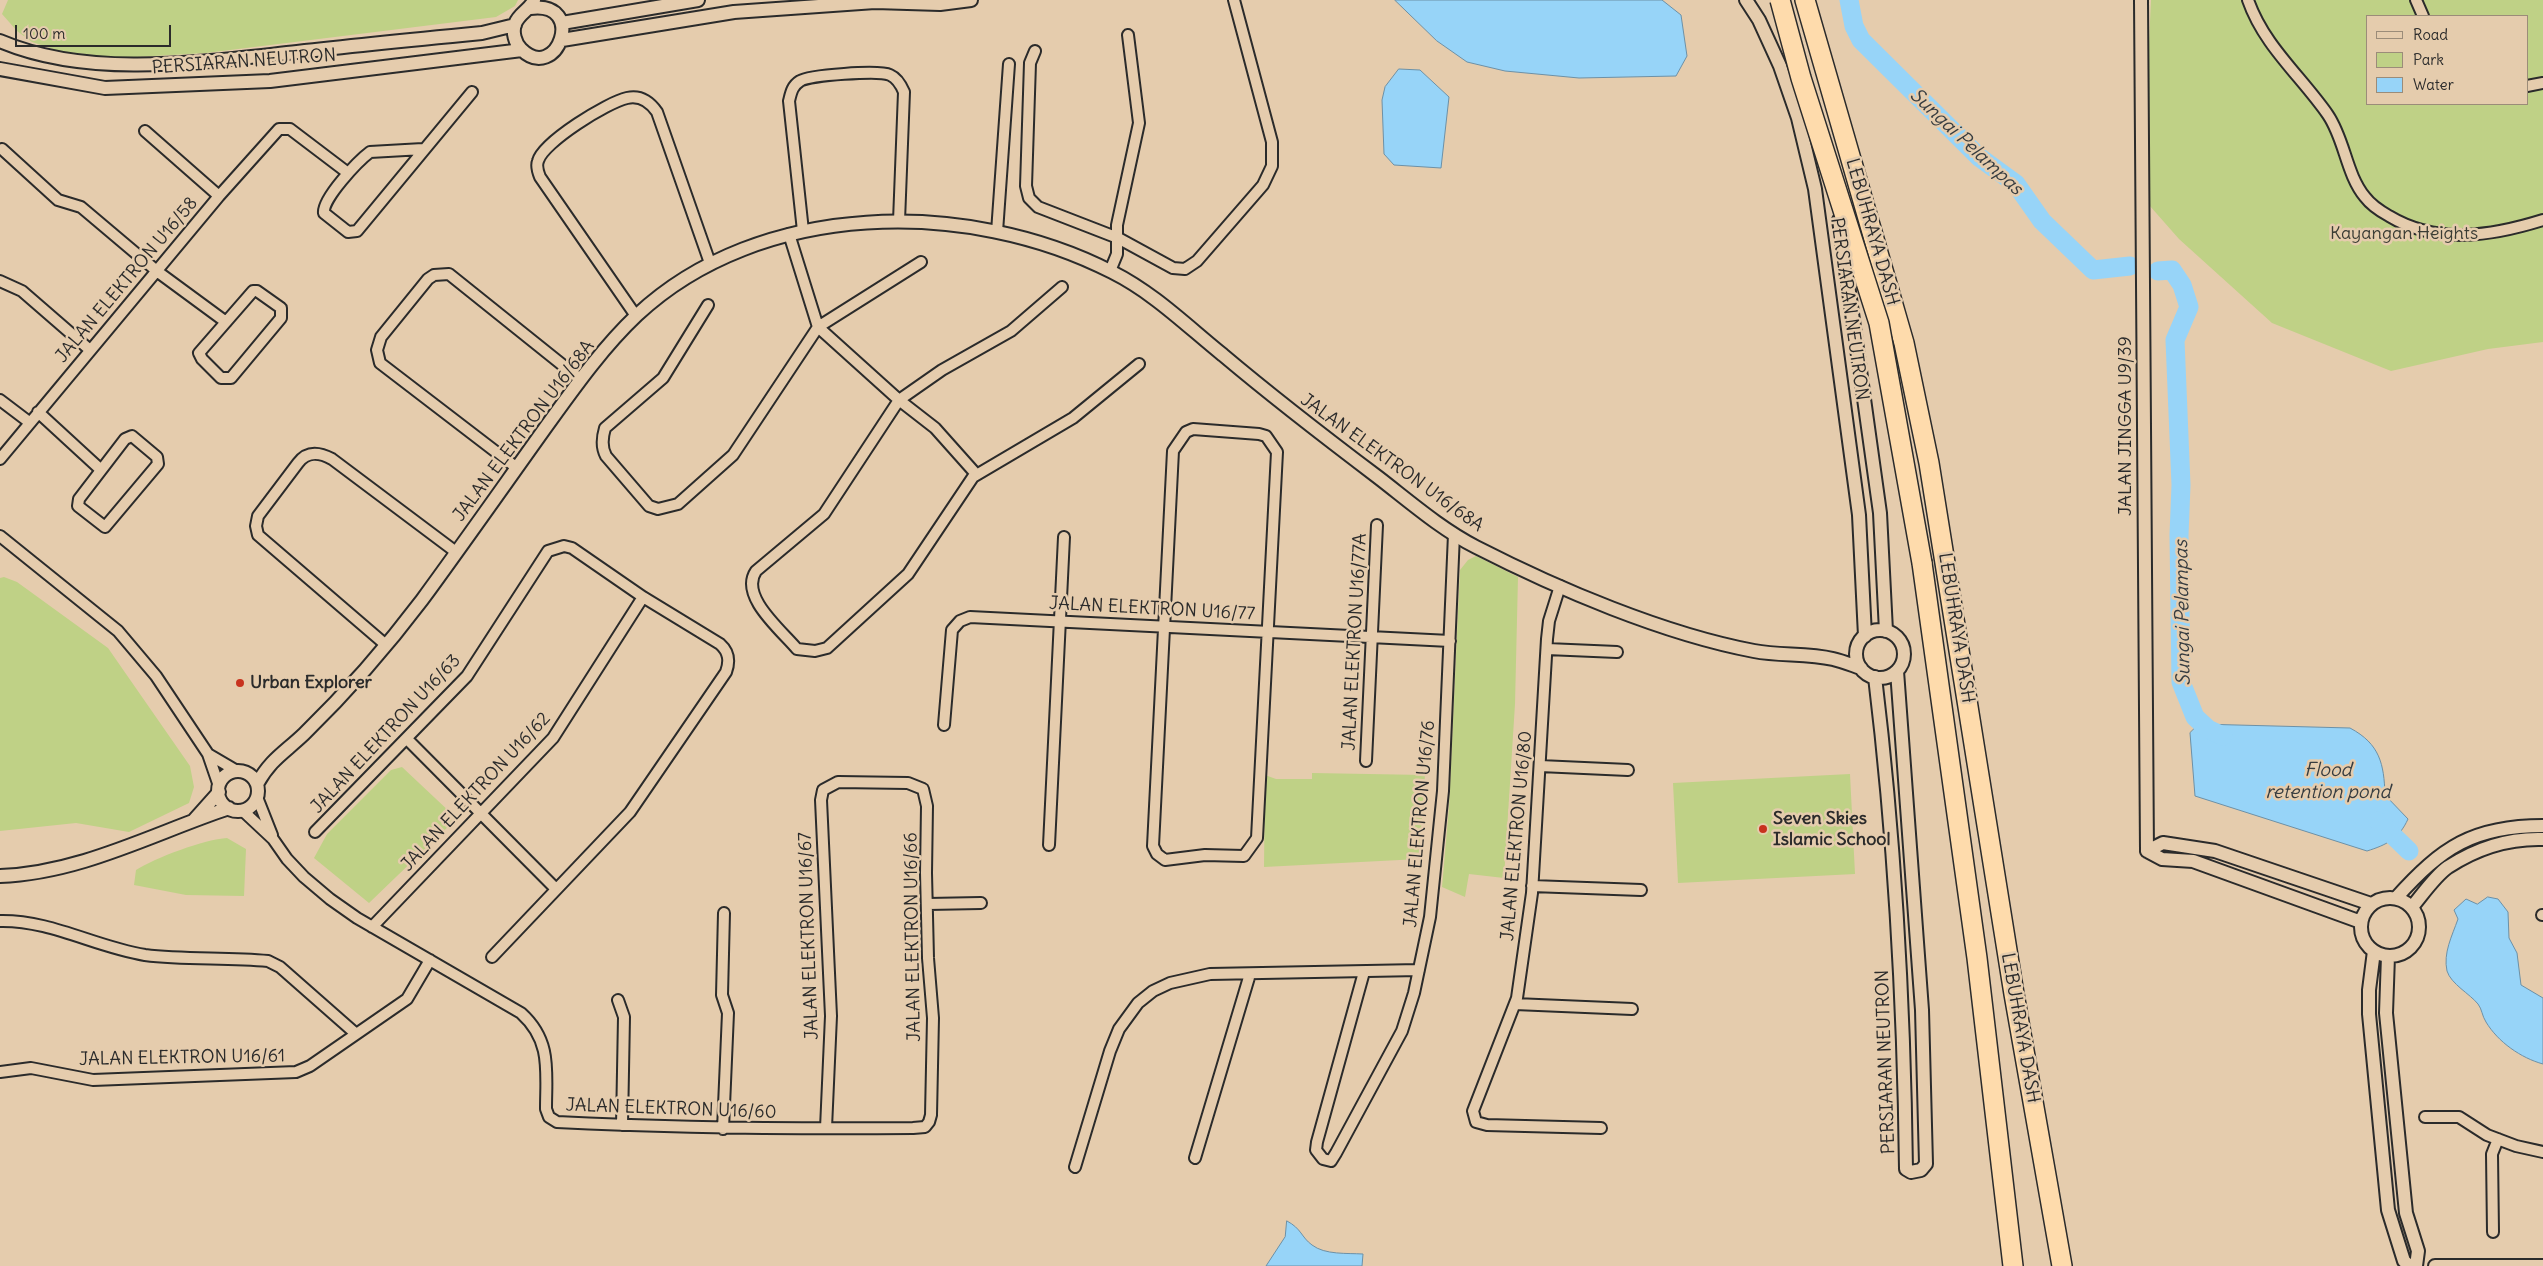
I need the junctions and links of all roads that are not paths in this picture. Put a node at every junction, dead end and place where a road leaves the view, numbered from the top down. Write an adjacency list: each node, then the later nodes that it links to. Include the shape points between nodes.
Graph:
1 (698, 0): 14 (street)
2 (971, 0): 17 (street, via 940,4 875,2 734,12)
3 (1234, 0): 36 (street, via 1272,142 1272,166 1264,185 1191,267 1167,266)
4 (1746, 0): 71 (street, PERSIARAN NEUTRON, via 1780,66 1798,118 1815,190 1859,515)
5 (1770, 0): 67 (street, PERSIARAN NEUTRON, via 1797,50 1819,118 1835,188 1880,513)
6 (1780, 0): 137 (highway, LEBUHRAYA DASH, bridge, via 1801,78 1878,323 1922,563 1977,958)
7 (1805, 0): 138 (highway, LEBUHRAYA DASH, via 1904,343 1929,463 2012,984)
8 (2141, 0): 100 (street, JALAN JINGGA U9/39)
9 (2248, 0): 31 (street, via 2269,43 2328,115 2356,180 2365,197 2377,209 2403,224 2453,235 2510,230)
10 (2416, 0): 13 (street)
11 (532, 4): 12 (street); 15 (street, via 518,18)
12 (551, 6): 14 (street)
13 (2423, 15)
14 (562, 23): 17 (street)
15 (515, 26): 18 (street, PERSIARAN NEUTRON, via 482,33 213,61 126,64 50,58); 19 (street, via 515,39)
16 (1128, 35): 36 (street, via 1139,123 1117,225)
17 (562, 40): 19 (street, via 552,53 545,56 529,55)
18 (0, 41)
19 (522, 50): 22 (street, PERSIARAN NEUTRON, via 270,81 105,88)
20 (1035, 51): 36 (street, via 1030,63 1026,186 1029,198 1038,207)
21 (1009, 64): 34 (street)
22 (0, 69)
23 (2543, 83): 24 (street)
24 (2528, 86)
25 (472, 92): 27 (street)
26 (145, 131): 30 (street)
27 (423, 148): 29 (street, via 370,152); 29 (street, via 358,231 352,233 324,213 323,208)
28 (2, 149): 40 (street, via 58,200 81,207)
29 (348, 173): 30 (street, JALAN ELEKTRON U16/58, via 290,129 284,128 279,129)
30 (219, 196): 40 (street, JALAN ELEKTRON U16/58)
31 (2543, 220)
32 (899, 221): 33 (street, JALAN ELEKTRON U16/68A); 33 (street, via 904,92 899,82 887,73 845,73 804,79 794,86 791,93 789,101); 34 (street, JALAN ELEKTRON U16/68A)
33 (803, 230): 35 (street, JALAN ELEKTRON U16/68A)
34 (997, 232): 39 (street, JALAN ELEKTRON U16/68A, via 1046,244)
35 (789, 234): 38 (street, JALAN ELEKTRON U16/68A); 46 (street)
36 (1118, 238): 39 (street)
37 (921, 262): 46 (street)
38 (710, 263): 44 (street, JALAN ELEKTRON U16/68A); 44 (street, via 657,112 652,106 644,100 627,98 573,126 544,149 537,162 540,177)
39 (1110, 271): 59 (street, JALAN ELEKTRON U16/68A, via 1148,293 1284,406)
40 (158, 272): 45 (street); 47 (street, JALAN ELEKTRON U16/58)
41 (0, 281): 47 (street, via 22,291)
42 (1062, 287): 51 (street, via 1011,331 942,370)
43 (708, 305): 46 (street, via 663,378 605,428 602,450 649,506 658,509 678,504 734,455)
44 (636, 316): 49 (street, JALAN ELEKTRON U16/68A)
45 (226, 322): 45 (street, via 253,291 258,290 283,313 227,379 221,378 199,353)
46 (818, 327): 51 (street)
47 (90, 350): 52 (street, JALAN ELEKTRON U16/58)
48 (1139, 364): 57 (street, via 1073,418)
49 (580, 379): 55 (street, JALAN ELEKTRON U16/68A); 55 (street, via 449,274 434,275 428,279 381,337 377,350 380,363)
50 (0, 400): 53 (street)
51 (898, 400): 57 (street, via 935,428); 57 (street, via 824,514 753,576 753,596 797,648 815,651 828,648 908,574)
52 (38, 412): 53 (street, JALAN ELEKTRON U16/58); 56 (street)
53 (29, 422): 54 (street, JALAN ELEKTRON U16/58)
54 (0, 459)
55 (517, 468): 62 (street, JALAN ELEKTRON U16/68A)
56 (100, 469): 56 (street, via 125,439 132,436 157,458 158,464 106,527 78,506 79,499)
57 (976, 474)
58 (1377, 525): 69 (street, JALAN ELEKTRON U16/77A)
59 (1454, 534): 63 (street, JALAN ELEKTRON U16/68A); 70 (street, JALAN ELEKTRON U16/76)
60 (0, 536): 81 (street, via 118,631 156,676)
61 (1064, 537): 65 (street)
62 (456, 552): 72 (street, JALAN ELEKTRON U16/68A); 72 (street, via 332,458 313,453 298,463 258,516 258,535)
63 (1560, 586): 73 (street, JALAN ELEKTRON U16/80, via 1549,621); 75 (street, JALAN ELEKTRON U16/68A, via 1684,634 1757,652)
64 (643, 596): 80 (street, JALAN ELEKTRON U16/63, via 572,548 556,547 548,551 467,676); 93 (street, JALAN ELEKTRON U16/62, via 553,738); 103 (street, via 726,649 726,672 630,812)
65 (1060, 621): 66 (street, JALAN ELEKTRON U16/77); 79 (street, JALAN ELEKTRON U16/77, via 970,617 960,621 952,630); 99 (street)
66 (1164, 626): 68 (street, JALAN ELEKTRON U16/77); 68 (street, via 1173,451 1186,432 1193,429 1254,432 1266,436 1277,452); 68 (street, via 1153,846 1165,860 1204,854 1244,856 1258,838)
67 (1886, 631): 71 (street, via 1879,630); 77 (street, via 1894,635 1903,648 1902,664)
68 (1268, 632): 69 (street, JALAN ELEKTRON U16/77)
69 (1372, 637): 70 (street, JALAN ELEKTRON U16/77); 82 (street, JALAN ELEKTRON U16/77A)
70 (1450, 641): 118 (street, JALAN ELEKTRON U16/76, via 1443,791 1434,892)
71 (1862, 641): 75 (street); 76 (street, via 1857,657)
72 (386, 644): 83 (street, JALAN ELEKTRON U16/68A, via 304,734)
73 (1547, 649): 74 (street); 84 (street, JALAN ELEKTRON U16/80)
74 (1617, 652)
75 (1830, 658): 76 (street, JALAN ELEKTRON U16/68A)
76 (1861, 668): 78 (street)
77 (1897, 671): 78 (street, via 1891,676); 78 (street, PERSIARAN NEUTRON, via 1922,1010 1926,1164 1922,1170 1912,1172 1906,1169 1896,875)
78 (1875, 678)
79 (944, 725)
80 (407, 739): 93 (street); 96 (street, JALAN ELEKTRON U16/63)
81 (208, 754): 86 (street); 89 (street)
82 (1366, 761)
83 (267, 766): 86 (street, JALAN ELEKTRON U16/68A); 88 (street, JALAN ELEKTRON U16/68A)
84 (1540, 766): 85 (street); 102 (street, JALAN ELEKTRON U16/80)
85 (1628, 770)
86 (240, 771): 88 (street, via 254,778); 89 (street, via 226,776)
87 (868, 783): 107 (street, JALAN ELEKTRON U16/66, via 908,783 923,789 926,796); 128 (street, JALAN ELEKTRON U16/67, via 838,782 829,785 823,790 821,800 831,1016)
88 (257, 784): 90 (street)
89 (219, 789): 91 (street, via 224,804); 94 (street)
90 (257, 797): 92 (street, via 251,806); 97 (street)
91 (229, 808): 92 (street); 94 (street)
92 (242, 810): 97 (street)
93 (481, 813): 103 (street); 113 (street, JALAN ELEKTRON U16/62)
94 (194, 820): 101 (street, via 115,852 54,868)
95 (2543, 826): 105 (street, via 2513,826 2465,839 2439,856)
96 (315, 832)
97 (273, 838): 113 (street, JALAN ELEKTRON U16/60, via 304,877)
98 (2543, 839): 109 (street, via 2520,838 2491,846 2447,867)
99 (1049, 845)
100 (2147, 851): 108 (street, via 2163,843 2215,851); 112 (street, via 2162,859 2193,861)
101 (0, 876)
102 (1532, 886): 104 (street); 122 (street, JALAN ELEKTRON U16/80)
103 (556, 889): 116 (street)
104 (1641, 890)
105 (2396, 898): 108 (street); 109 (street)
106 (981, 903): 107 (street)
107 (928, 904): 129 (street, JALAN ELEKTRON U16/66, via 933,1018 931,1115 925,1127)
108 (2371, 904): 112 (street)
109 (2412, 906): 115 (street, via 2420,925 2419,935 2407,951)
110 (724, 913): 131 (street, via 722,995 728,1013)
111 (0, 921): 124 (street, via 33,922 113,949 146,955 268,962 280,967)
112 (2362, 922): 114 (street, via 2365,941)
113 (372, 927): 117 (street, JALAN ELEKTRON U16/60)
114 (2374, 951): 115 (street); 139 (street, via 2369,1014 2388,1210 2404,1260)
115 (2388, 956): 140 (street, via 2386,1013 2406,1213 2418,1251)
116 (492, 957)
117 (430, 960): 124 (street, JALAN ELEKTRON U16/61, via 407,999); 127 (street, JALAN ELEKTRON U16/60, via 531,1022 546,1052 546,1108 549,1117 557,1122)
118 (1419, 970): 119 (street); 119 (street, JALAN ELEKTRON U16/76, via 1402,1031 1336,1153 1331,1160 1323,1160 1316,1150 1317,1142)
119 (1364, 972): 120 (street)
120 (1250, 974): 134 (street); 135 (street, via 1210,974 1170,983 1138,1003 1119,1029 1110,1051)
121 (618, 1000): 127 (street, via 624,1017)
122 (1515, 1004): 123 (street); 130 (street, JALAN ELEKTRON U16/80, via 1472,1111 1476,1122)
123 (1632, 1009)
124 (355, 1033): 125 (street, JALAN ELEKTRON U16/61, via 310,1066 288,1074 93,1080 31,1068)
125 (0, 1072)
126 (2426, 1117): 132 (street, via 2459,1117)
127 (622, 1126): 131 (street, JALAN ELEKTRON U16/60)
128 (826, 1128): 129 (street, JALAN ELEKTRON U16/60); 131 (street, JALAN ELEKTRON U16/60)
129 (913, 1128)
130 (1601, 1128)
131 (723, 1129)
132 (2498, 1139): 133 (street); 136 (street, via 2492,1154)
133 (2543, 1152)
134 (1195, 1158)
135 (1075, 1167)
136 (2492, 1232)
137 (2013, 1266)
138 (2062, 1266)
139 (2410, 1266)
140 (2416, 1266)
141 (2435, 1266): 142 (street)
142 (2543, 1266)

